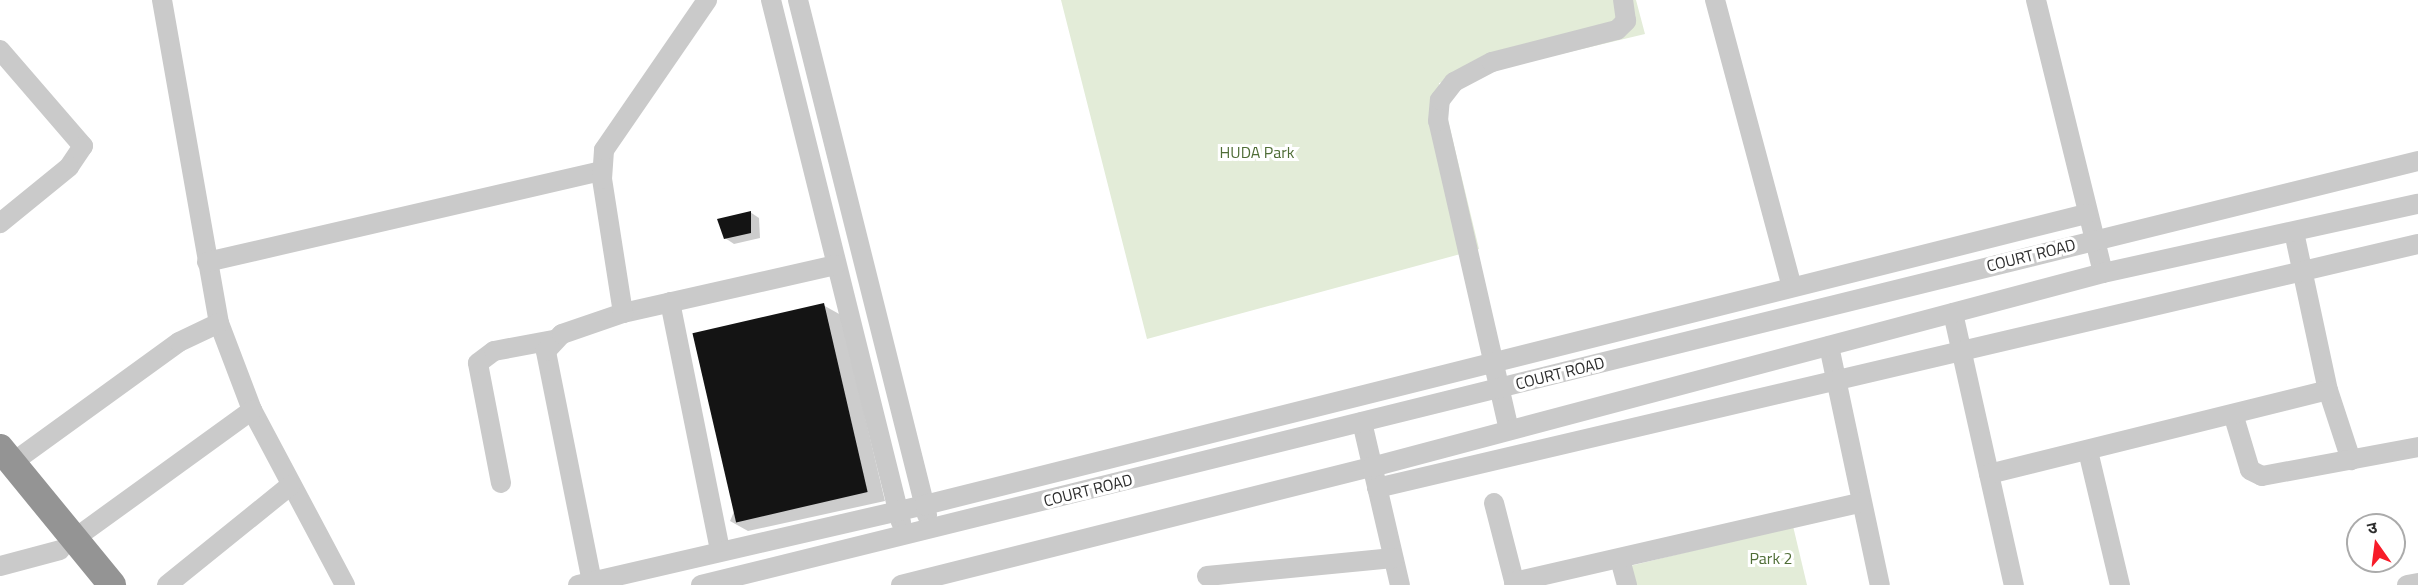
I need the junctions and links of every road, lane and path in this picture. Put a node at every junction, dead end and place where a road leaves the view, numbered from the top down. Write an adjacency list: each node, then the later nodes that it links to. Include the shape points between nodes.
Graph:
1 (162, 0): 17 (street)
2 (707, 0): 10 (street, via 608,141)
3 (771, 0): 18 (street)
4 (798, 0): 48 (street)
5 (1623, 0): 29 (street, via 1626,21 1617,30 1492,62 1454,82 1440,100 1438,121)
6 (1715, 0): 21 (street)
7 (2036, 0): 12 (street)
8 (0, 50): 13 (street, via 83,146 69,167)
9 (2418, 161): 15 (street, COURT ROAD)
10 (601, 171): 17 (street); 23 (street)
11 (2418, 204): 14 (street)
12 (2086, 214): 15 (street); 21 (street)
13 (0, 223)
14 (2294, 232): 19 (street); 20 (street)
15 (2093, 240): 20 (street); 31 (street, COURT ROAD)
16 (2418, 244): 19 (street)
17 (207, 262): 25 (street)
18 (836, 266): 22 (street); 49 (street)
19 (2302, 269): 28 (street); 32 (street)
20 (2103, 273): 24 (street)
21 (1792, 287): 29 (street)
22 (670, 302): 23 (street); 53 (street)
23 (623, 313): 26 (street)
24 (1953, 313): 27 (street); 28 (street)
25 (219, 323): 33 (street); 40 (street, via 173,346)
26 (553, 340): 43 (street, via 494,351 478,363); 58 (street, via 546,358)
27 (1828, 346): 30 (street); 36 (street)
28 (1962, 352): 30 (street); 42 (street)
29 (1492, 361): 31 (street); 48 (street)
30 (1835, 381): 45 (street); 47 (street)
31 (1499, 388): 35 (street, COURT ROAD); 36 (street)
32 (2328, 390): 34 (street); 39 (street)
33 (252, 410): 44 (street); 52 (street)
34 (2234, 417): 38 (street); 39 (street, via 2250,470 2258,475)
35 (1362, 422): 41 (street); 50 (street, COURT ROAD)
36 (1509, 430): 41 (street)
37 (2418, 447): 39 (street)
38 (2088, 450): 42 (street); 71 (street)
39 (2351, 460)
40 (4, 463): 52 (highway)
41 (1372, 467): 45 (street); 66 (street)
42 (1989, 474): 70 (street)
43 (501, 483)
44 (291, 485): 63 (street); 64 (street)
45 (1377, 488): 54 (street)
46 (1494, 503): 59 (street)
47 (1860, 503): 55 (street); 69 (street)
48 (925, 505): 49 (street); 50 (street)
49 (898, 511): 51 (street); 53 (street)
50 (931, 529): 51 (street, COURT ROAD)
51 (904, 536): 65 (street, COURT ROAD)
52 (67, 545): 56 (street); 61 (highway); 62 (highway)
53 (720, 551): 58 (street)
54 (1393, 558): 57 (street); 67 (street)
55 (1620, 559): 59 (street); 68 (street)
56 (0, 566)
57 (1207, 576)
58 (585, 583)
59 (1515, 583)
60 (2418, 583): 72 (street)
61 (88, 585)
62 (112, 585)
63 (167, 585)
64 (345, 585)
65 (701, 585)
66 (901, 585)
67 (1400, 585)
68 (1627, 585)
69 (1880, 585)
70 (2014, 585)
71 (2120, 585)
72 (2407, 585)

